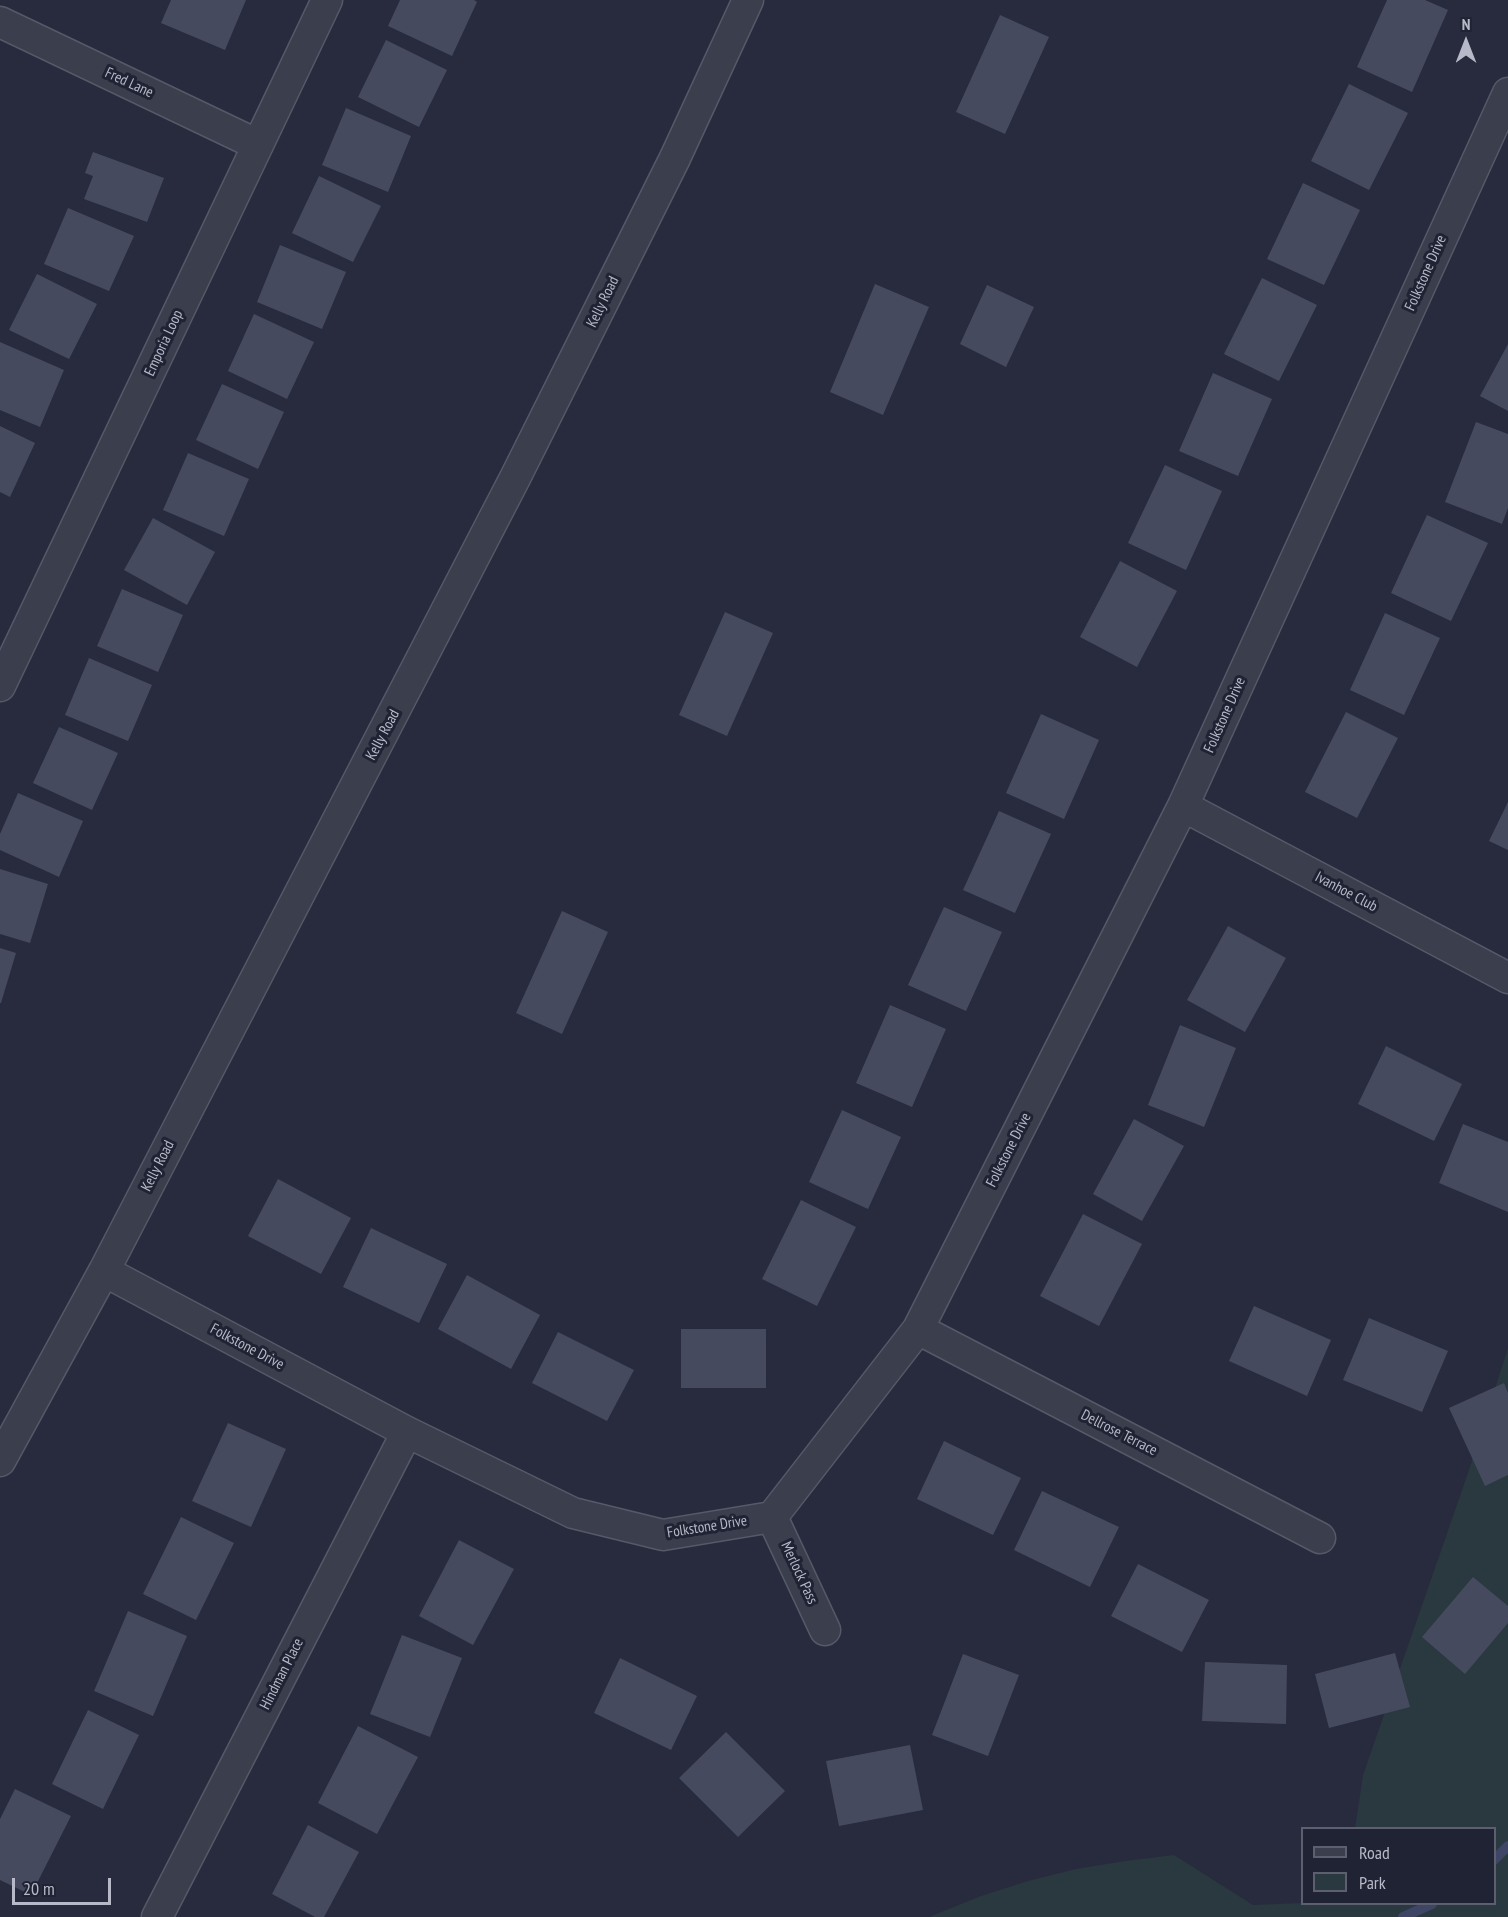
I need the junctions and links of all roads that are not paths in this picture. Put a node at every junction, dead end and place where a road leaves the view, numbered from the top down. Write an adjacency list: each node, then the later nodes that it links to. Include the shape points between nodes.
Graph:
1 (327, 0): 5 (street, Emporia Loop)
2 (748, 0): 9 (street, Kelly Road, via 675,158 520,468)
3 (0, 22): 5 (street, Fred Lane)
4 (1508, 93): 7 (street, Folkstone Drive)
5 (258, 145): 6 (street, Emporia Loop)
6 (0, 686)
7 (1183, 806): 8 (street, Ivanhoe Club); 10 (street, Folkstone Drive)
8 (1508, 978)
9 (104, 1271): 11 (street, Folkstone Drive); 12 (street, Kelly Road)
10 (918, 1329): 13 (street, Folkstone Drive); 14 (street, Dellrose Terrace)
11 (407, 1432): 13 (street, Folkstone Drive, via 573,1513 663,1535); 16 (street, Hindman Place)
12 (0, 1461)
13 (772, 1516): 15 (street, Merlock Pass)
14 (1320, 1538)
15 (825, 1630)
16 (157, 1917)

